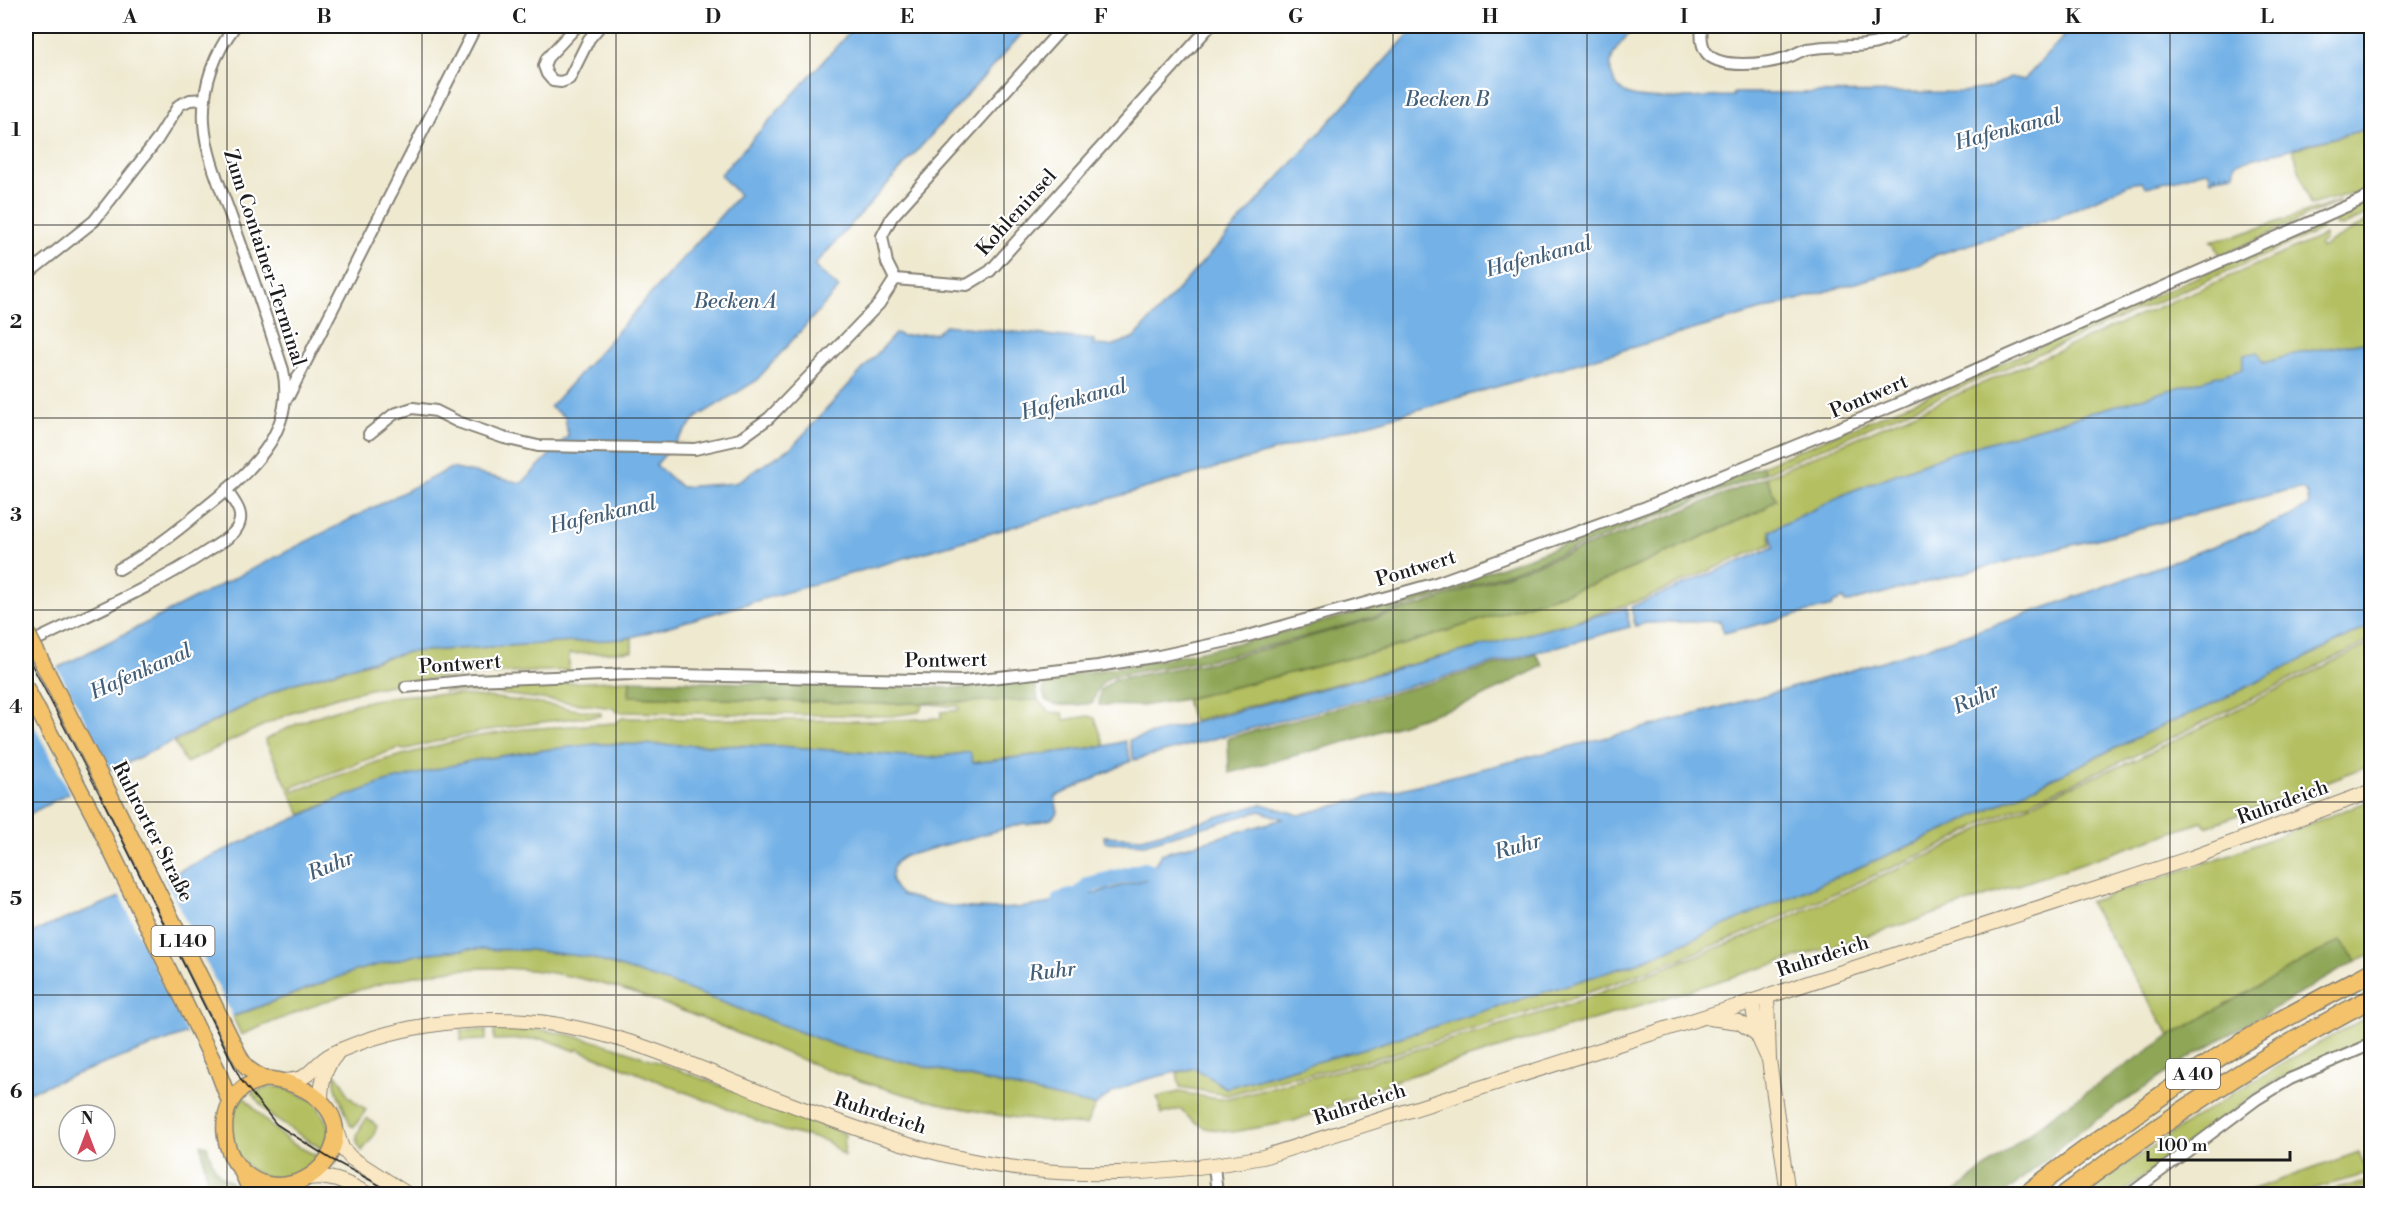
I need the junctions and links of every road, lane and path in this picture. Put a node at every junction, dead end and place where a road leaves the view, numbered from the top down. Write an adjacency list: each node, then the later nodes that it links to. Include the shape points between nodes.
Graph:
1 (235, 26): 9 (street, Zum Container-Terminal, via 220,46)
2 (476, 26): 13 (street)
3 (577, 26): 4 (street, via 547,58 544,66 553,81 570,79 589,39)
4 (600, 26)
5 (1064, 26): 12 (street, via 892,217 882,236 887,263)
6 (1210, 26): 12 (street, Kohleninsel, via 990,271 967,285)
7 (1702, 26): 8 (street, via 1705,52 1713,59 1731,64 1787,58 1806,49 1863,46 1887,40)
8 (1908, 26)
9 (205, 99): 11 (street, via 179,105 94,221); 13 (street, Zum Container-Terminal, via 206,136 283,370)
10 (2372, 195): 19 (street, Pontwert, via 1907,400 1646,507 1433,584 1241,638 1098,666 963,681 631,674 473,680)
11 (26, 275)
12 (895, 279): 14 (street, via 879,304 769,418 740,439 679,449 538,446 420,408 403,409)
13 (286, 402): 15 (street, Zum Container-Terminal, via 276,434 265,452)
14 (369, 434)
15 (227, 491): 16 (street, Zum Container-Terminal, via 152,550); 18 (street, via 240,510 238,527 222,541 188,564)
16 (119, 569)
17 (26, 631): 31 (main road, Ruhrorter Straße / L 140, bridge, via 241,1059)
18 (26, 645)
19 (406, 687)
20 (26, 688): 34 (main road, L 140, via 102,834)
21 (2372, 791): 23 (main road, Ruhrdeich, via 2191,858)
22 (2372, 972): 45 (highway, A 40, via 2207,1065)
23 (1767, 996): 25 (main road, Ruhrdeich); 30 (main road)
24 (2372, 998): 46 (highway, A 40, via 2218,1085)
25 (1752, 1001): 26 (main road, Ruhrdeich); 27 (main road)
26 (1704, 1017): 27 (main road, via 1739,1022); 36 (main road, Ruhrdeich, via 1263,1157)
27 (1757, 1034): 30 (main road)
28 (2372, 1044): 47 (street, via 2290,1079)
29 (342, 1050): 32 (main road, Ruhrdeich, via 321,1060 305,1076); 33 (main road, via 326,1069); 36 (main road, Ruhrdeich, via 383,1035 461,1020 557,1024 600,1033 854,1128 969,1160 1083,1173)
30 (1769, 1060): 44 (main road)
31 (263, 1079): 32 (main road); 34 (main road, via 241,1090)
32 (285, 1081): 33 (main road)
33 (321, 1100): 35 (main road)
34 (230, 1103): 37 (main road, L 140, via 226,1115 228,1149)
35 (335, 1130): 38 (main road, via 329,1158); 42 (main road, via 351,1158)
36 (1214, 1166): 43 (street)
37 (241, 1170): 39 (main road); 40 (main road)
38 (308, 1178): 39 (main road); 41 (main road, via 335,1178)
39 (275, 1190)
40 (248, 1194)
41 (368, 1194)
42 (407, 1194)
43 (1216, 1194)
44 (1788, 1194)
45 (2027, 1194)
46 (2066, 1194)
47 (2130, 1194)

